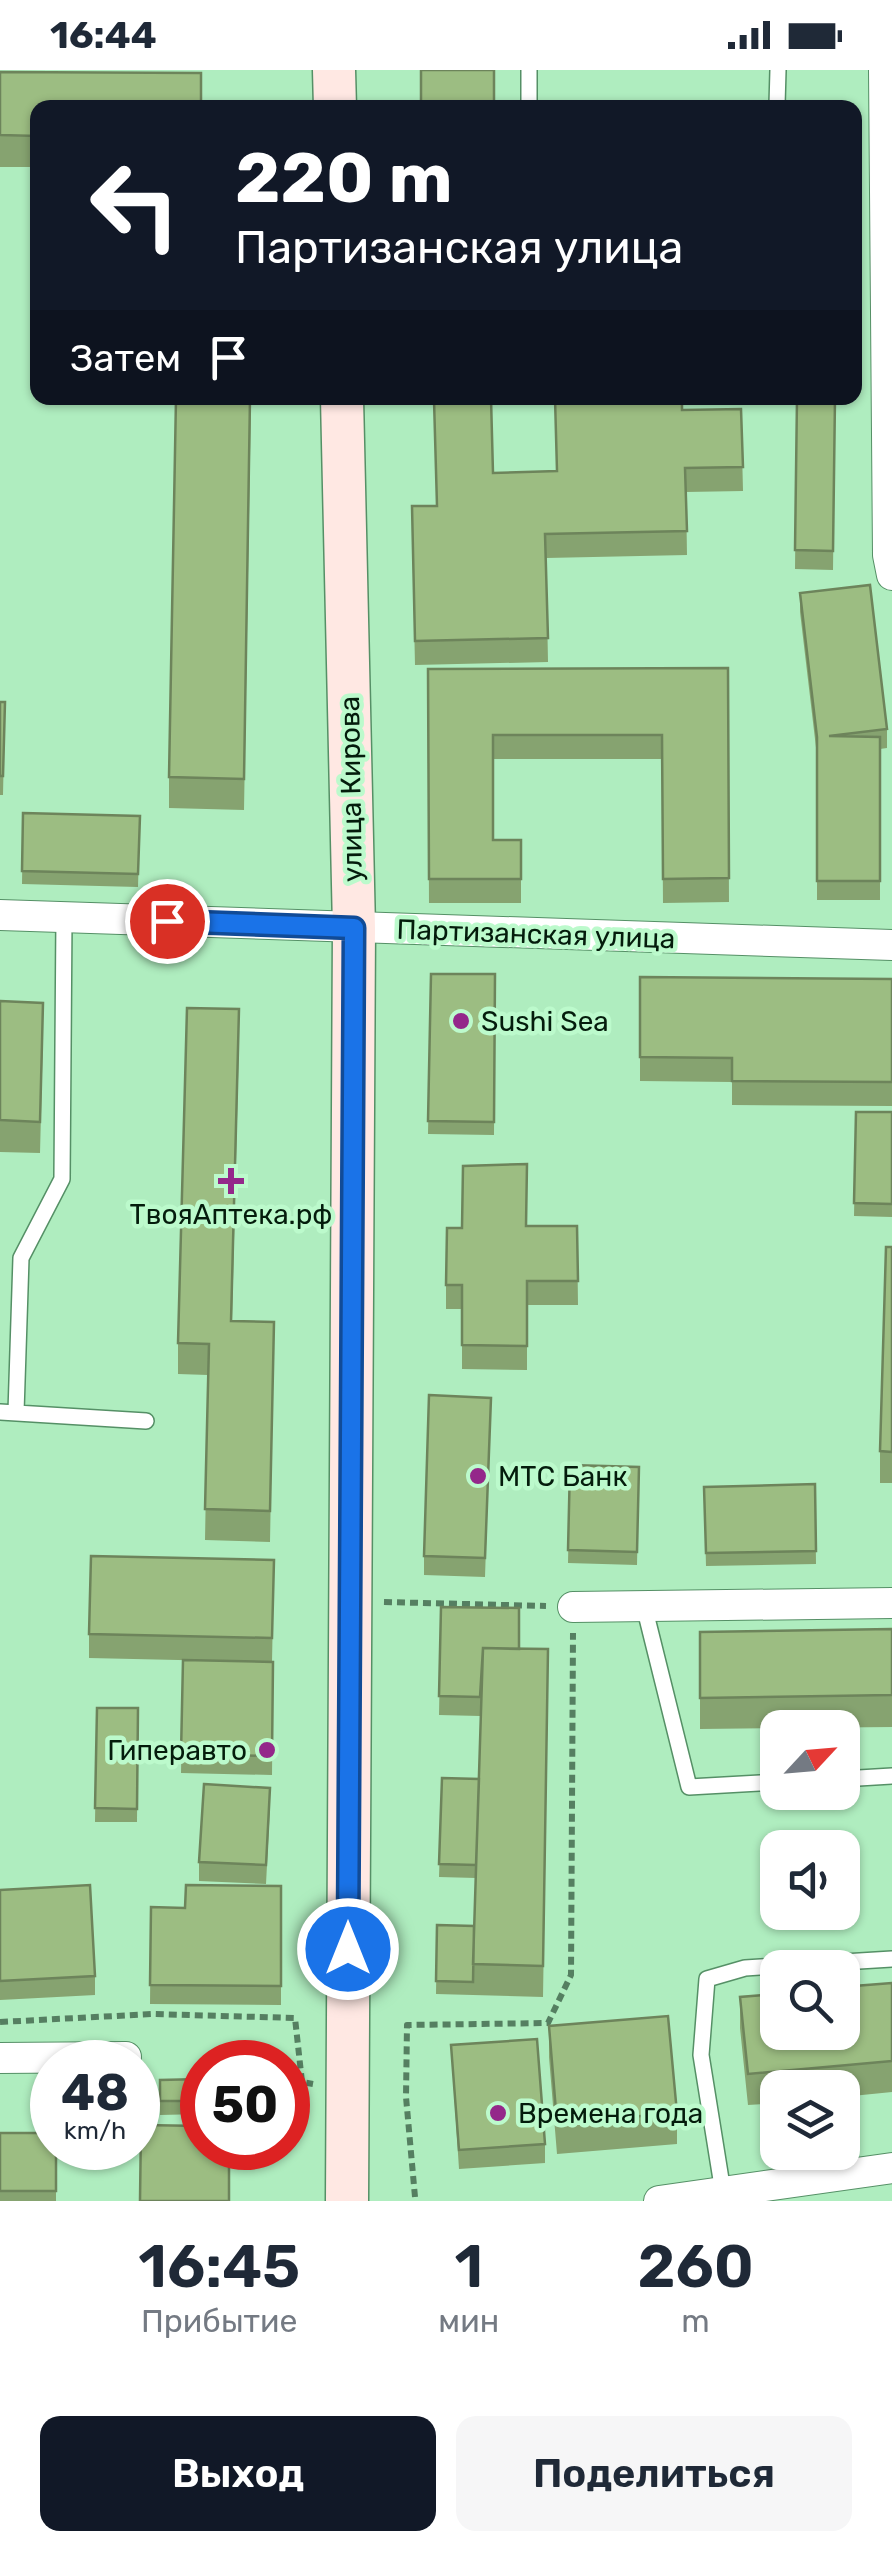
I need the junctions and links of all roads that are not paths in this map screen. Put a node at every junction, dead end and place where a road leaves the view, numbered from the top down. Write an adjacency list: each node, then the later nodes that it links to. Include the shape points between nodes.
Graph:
1 (334, 70): 5 (main road)
2 (529, 70): 6 (lane)
3 (778, 70): 7 (lane)
4 (884, 70): 9 (street)
5 (335, 100)
6 (529, 100)
7 (778, 100)
8 (342, 405): 12 (main road, улица Кирова)
9 (892, 575)
10 (0, 914): 11 (street, Партизанская улица)
11 (64, 917): 12 (street, Партизанская улица); 14 (lane, via 62,1179 21,1258)
12 (354, 928): 13 (street, Партизанская улица); 27 (main road, улица Кирова)
13 (892, 946)
14 (8, 1412): 15 (lane)
15 (146, 1420)
16 (892, 1603): 17 (street)
17 (644, 1606): 18 (street); 21 (lane, via 689,1787)
18 (573, 1607)
19 (892, 1776): 20 (lane)
20 (860, 1777)
21 (760, 1783)
22 (892, 1959): 26 (lane, via 745,1968 707,1980 701,2056)
23 (0, 2058): 24 (street)
24 (30, 2058)
25 (892, 2168): 26 (street)
26 (723, 2192): 28 (street)
27 (347, 2201)
28 (659, 2201)

